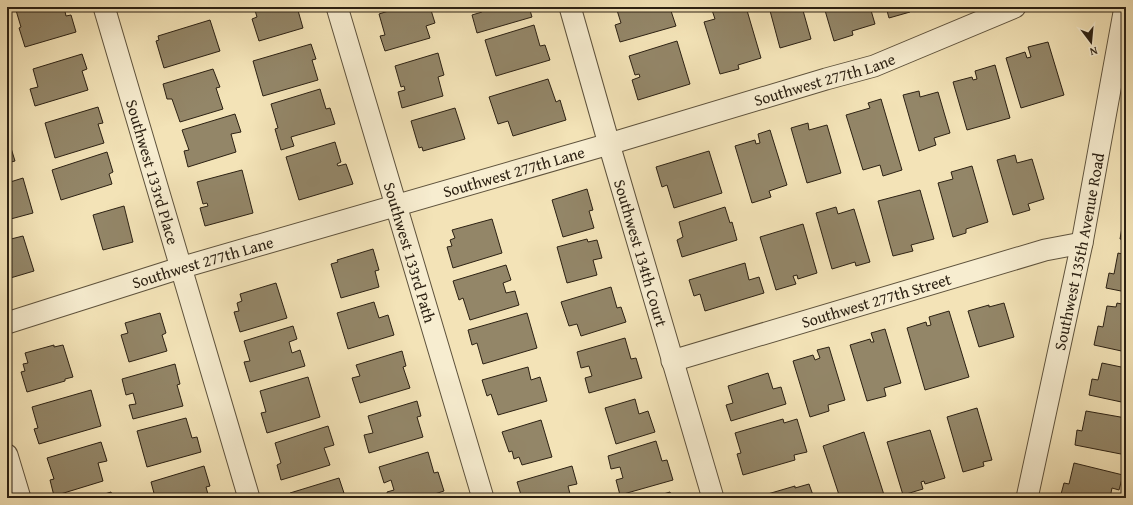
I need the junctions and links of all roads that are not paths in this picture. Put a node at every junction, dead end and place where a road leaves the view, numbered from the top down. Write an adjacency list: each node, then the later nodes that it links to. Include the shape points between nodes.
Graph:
1 (104, 7): 9 (street, Southwest 133rd Place)
2 (337, 7): 7 (street, Southwest 133rd Path)
3 (570, 7): 6 (street, Southwest 134th Court)
4 (1015, 7): 6 (street, Southwest 277th Lane, via 874,66)
5 (1125, 7): 8 (street, Southwest 135th Avenue Road)
6 (609, 144): 7 (street, Southwest 277th Lane); 11 (street, Southwest 134th Court)
7 (396, 205): 9 (street, Southwest 277th Lane); 16 (street, Southwest 133rd Path)
8 (1082, 243): 11 (street, Southwest 277th Street, via 1045,250); 13 (street, Southwest 135th Avenue Road)
9 (180, 268): 10 (street, Southwest 277th Lane); 15 (street, Southwest 133rd Place)
10 (7, 323)
11 (672, 361): 17 (street, Southwest 134th Court)
12 (7, 455): 14 (street)
13 (1024, 497)
14 (20, 498)
15 (249, 498)
16 (483, 498)
17 (713, 498)

